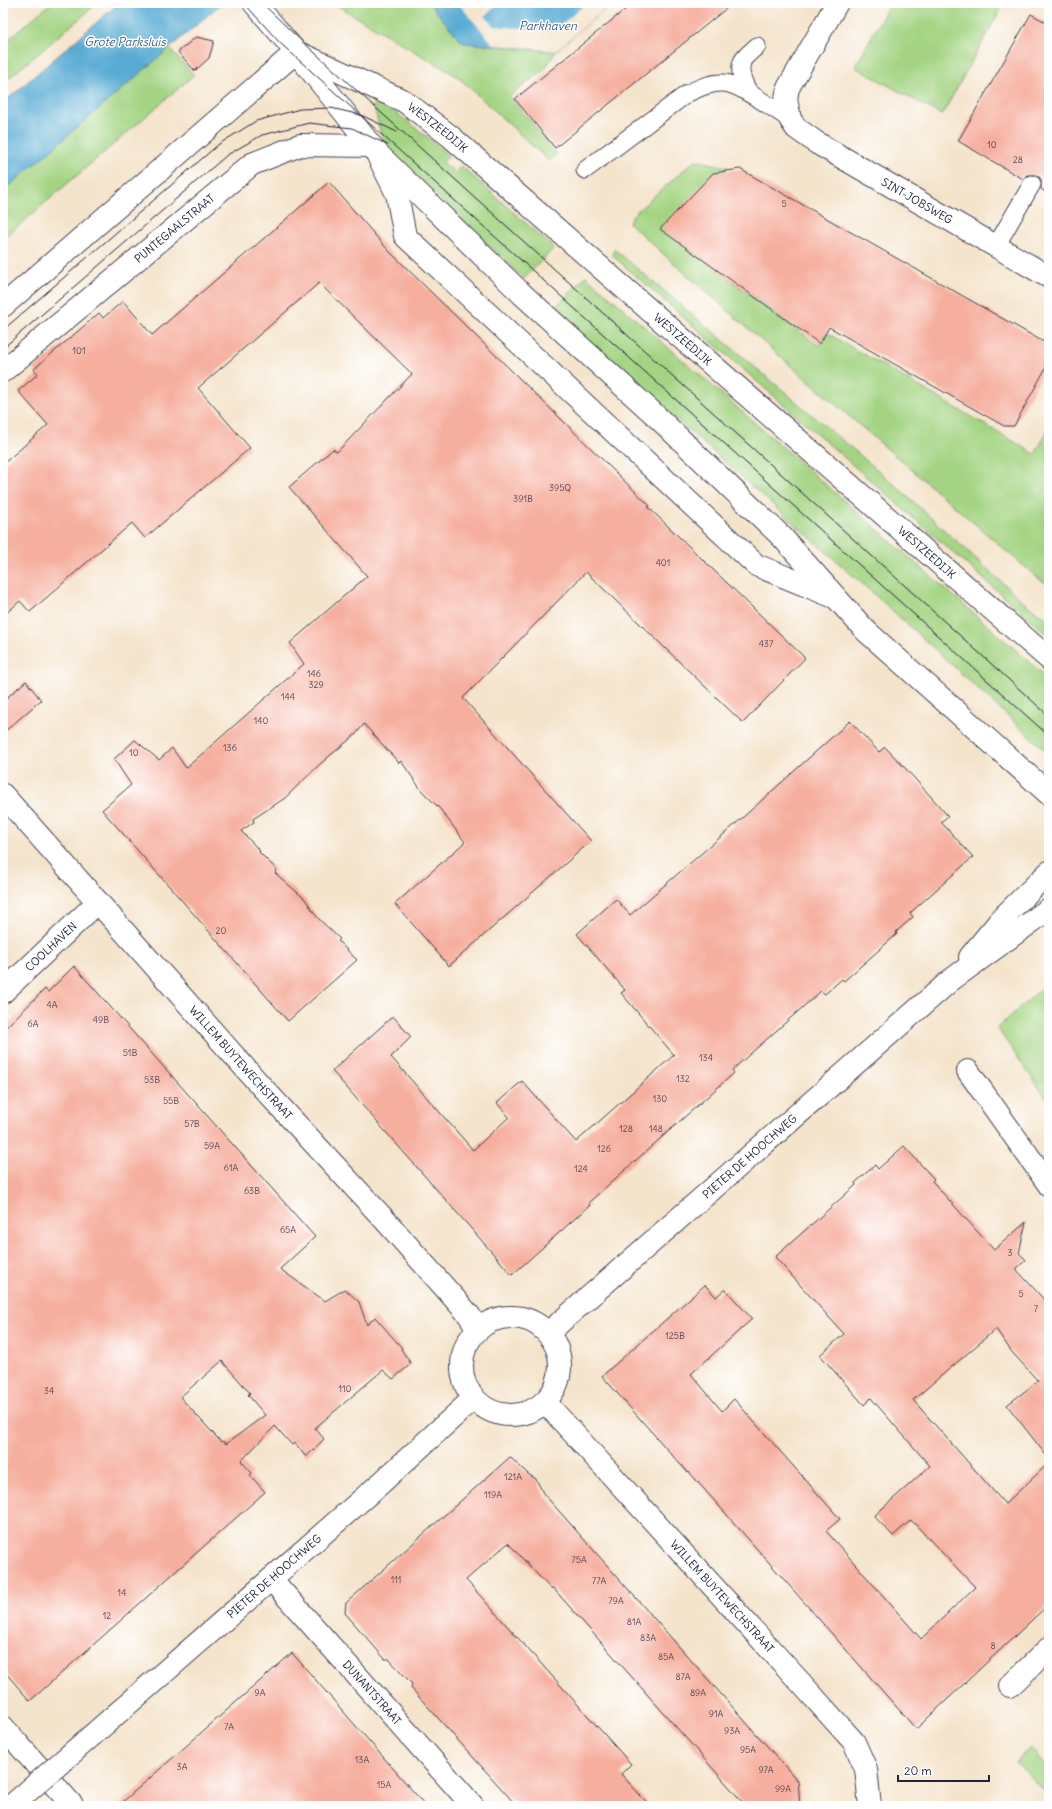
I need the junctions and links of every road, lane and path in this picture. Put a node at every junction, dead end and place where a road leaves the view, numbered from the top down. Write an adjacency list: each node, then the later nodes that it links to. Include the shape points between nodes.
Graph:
1 (254, 3): 4 (street, WESTZEEDIJK)
2 (837, 3): 6 (street, via 788,88 786,99)
3 (757, 46): 5 (lane, via 743,60 742,66 743,82)
4 (296, 52): 7 (street, WESTZEEDIJK); 12 (street); 15 (street, WESTZEEDIJK, via 404,101 450,136)
5 (750, 94): 6 (lane); 8 (lane, via 724,83 700,87 688,93)
6 (790, 120): 10 (street, SINT-JOBSWEG, via 796,128 817,143)
7 (374, 149): 13 (street, PUNTEGAALSTRAAT, via 300,145 252,164); 14 (street, WESTZEEDIJK, via 522,294 653,413 782,537); 14 (street, WESTZEEDIJK, via 397,194 405,236 756,565)
8 (585, 170)
9 (1032, 184): 10 (lane)
10 (996, 246): 11 (street, SINT-JOBSWEG)
11 (1049, 277)
12 (3, 306)
13 (3, 371)
14 (834, 597): 16 (street, WESTZEEDIJK, via 865,630)
15 (1049, 659)
16 (1049, 794)
17 (3, 796): 19 (street, WILLEM BUYTEWECHSTRAAT)
18 (1049, 872): 21 (street, PIETER DE HOOCHWEG, via 1002,917)
19 (98, 902): 22 (street, COOLHAVEN); 25 (street, WILLEM BUYTEWECHSTRAAT, via 261,1086 390,1225 469,1315)
20 (1049, 909): 21 (street, PIETER DE HOOCHWEG)
21 (951, 980): 26 (street, PIETER DE HOOCHWEG)
22 (3, 992)
23 (968, 1071): 24 (street)
24 (1049, 1185)
25 (478, 1329): 26 (street, via 489,1321 514,1316 538,1324); 27 (street, via 464,1350 462,1363 467,1388)
26 (548, 1333): 28 (street, via 556,1345 560,1360 560,1376)
27 (474, 1398): 28 (street, via 495,1413 508,1415 534,1410); 29 (street, PIETER DE HOOCHWEG)
28 (545, 1402): 36 (street, WILLEM BUYTEWECHSTRAAT, via 854,1742 866,1769)
29 (271, 1579): 33 (street, PIETER DE HOOCHWEG, bridge); 35 (street, DUNANTSTRAAT)
30 (1049, 1648): 31 (street)
31 (1010, 1686)
32 (3, 1727): 34 (street)
33 (11, 1806)
34 (73, 1806)
35 (473, 1806)
36 (870, 1806)

